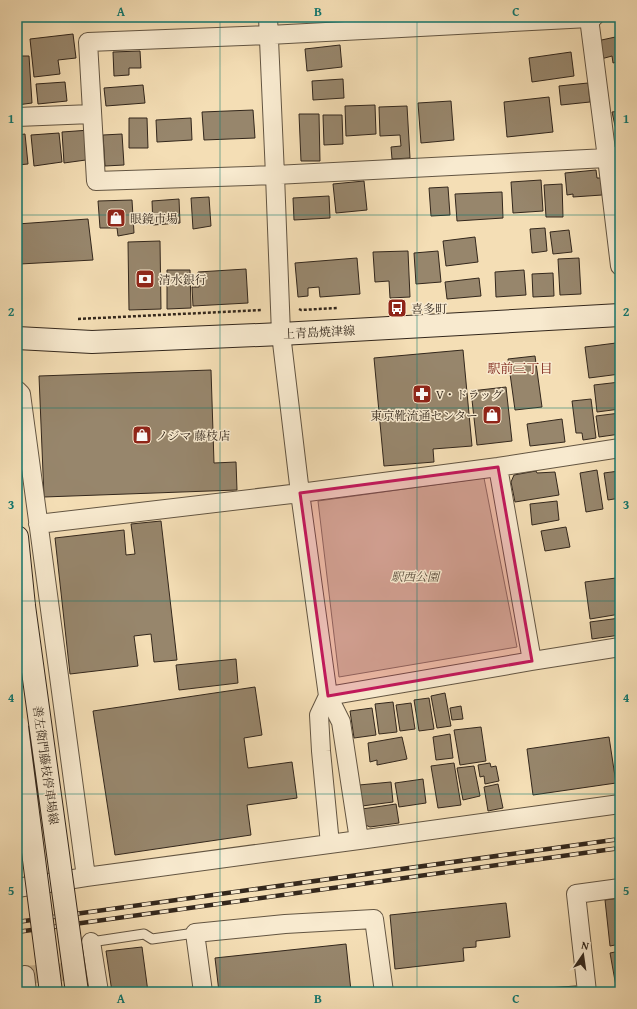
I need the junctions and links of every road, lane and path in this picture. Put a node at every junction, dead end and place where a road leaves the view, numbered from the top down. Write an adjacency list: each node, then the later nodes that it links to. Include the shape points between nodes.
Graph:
1 (268, 17): 3 (street)
2 (590, 17): 3 (street); 6 (street)
3 (269, 35): 4 (street, via 88,42); 7 (street)
4 (92, 114): 5 (street); 7 (street, via 96,181)
5 (17, 117)
6 (613, 156): 7 (street); 8 (street)
7 (275, 175): 14 (street)
8 (620, 266)
9 (296, 306): 10 (path, via 301,310)
10 (341, 308)
11 (268, 310): 13 (path)
12 (620, 315): 14 (main road, 上青島焼津線)
13 (78, 319)
14 (281, 334): 15 (main road, 上青島焼津線, via 92,342); 19 (street)
15 (17, 338)
16 (17, 390): 20 (street, via 21,394)
17 (620, 448): 18 (street)
18 (498, 467): 19 (street); 23 (street)
19 (300, 493): 20 (street); 24 (street)
20 (38, 524): 29 (street)
21 (17, 537): 35 (main road, 善左衛門藤枝停車場線, bridge, via 24,606)
22 (620, 647): 23 (street)
23 (532, 661): 24 (street)
24 (328, 696): 27 (street, via 341,722); 28 (street, via 319,715)
25 (17, 727): 34 (main road, 善左衛門藤枝停車場線, bridge)
26 (620, 804): 27 (street)
27 (359, 840): 28 (street)
28 (330, 844): 29 (street)
29 (86, 877): 30 (street)
30 (17, 888)
31 (620, 888): 39 (street, via 576,894)
32 (195, 934): 33 (lane, via 152,939 144,934); 37 (street); 38 (street, via 285,924 374,919)
33 (91, 942): 36 (street)
34 (51, 992)
35 (77, 992)
36 (99, 992)
37 (204, 992)
38 (384, 992)
39 (587, 992)

